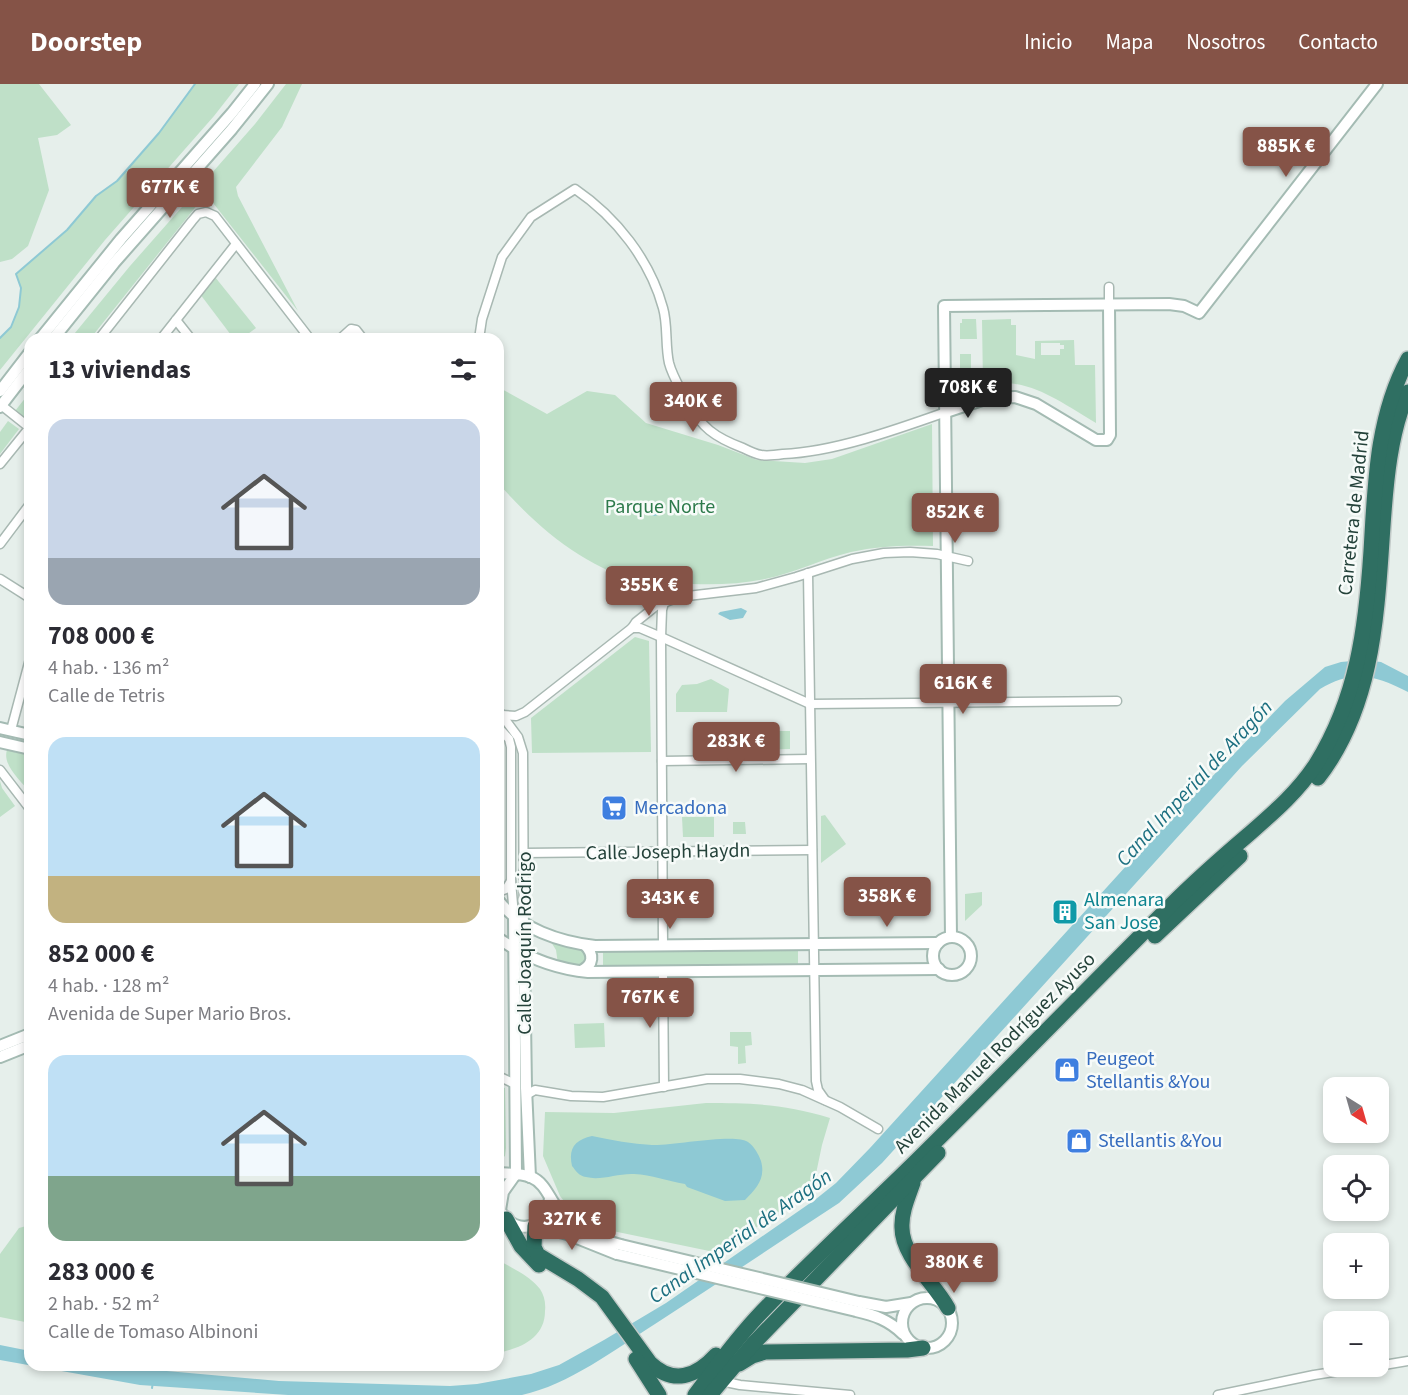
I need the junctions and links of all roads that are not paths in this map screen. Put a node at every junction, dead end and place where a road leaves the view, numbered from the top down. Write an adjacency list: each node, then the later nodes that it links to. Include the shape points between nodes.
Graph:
1 (255, 84): 8 (street)
2 (268, 84): 9 (street)
3 (1377, 84): 6 (street, via 1199,313 1169,304)
4 (236, 244): 7 (street); 10 (street, via 215,216 198,214); 13 (street)
5 (1109, 287): 6 (street)
6 (1109, 305): 21 (street, via 944,306); 21 (street, via 1110,435 1104,441 1036,404 1015,398 988,398)
7 (176, 320): 11 (street); 12 (street)
8 (45, 333)
9 (58, 333)
10 (104, 333)
11 (166, 333)
12 (186, 333)
13 (305, 333)
14 (480, 333): 21 (street, via 502,257 531,216 575,189 607,215 640,257 663,310 669,363 679,386 705,428 727,442 761,455 805,453)
15 (1408, 359): 37 (highway, Carretera de Madrid, via 1393,389 1375,486)
16 (24, 360): 18 (street)
17 (24, 376): 20 (street)
18 (0, 391)
19 (1408, 392): 26 (highway, Carretera de Madrid)
20 (1, 406): 22 (street)
21 (946, 411): 29 (street)
22 (24, 423)
23 (1408, 429): 26 (highway)
24 (24, 434): 25 (street)
25 (0, 464)
26 (1389, 467): 37 (highway, Carretera de Madrid)
27 (24, 512): 28 (street)
28 (0, 544)
29 (948, 556): 30 (street); 31 (street, via 884,553); 40 (street)
30 (968, 561)
31 (808, 573): 34 (street, via 756,588 686,596); 41 (street)
32 (0, 579): 33 (street)
33 (24, 594)
34 (664, 603): 35 (street); 36 (street)
35 (632, 628): 36 (street); 43 (street, via 525,712 516,716)
36 (661, 637): 41 (street); 51 (street)
37 (1368, 637): 42 (highway, via 1351,690)
38 (24, 676): 45 (street)
39 (1117, 701): 40 (street)
40 (949, 702): 41 (street); 62 (street)
41 (810, 704): 50 (street)
42 (1349, 712): 88 (highway, Avenida Manuel Rodríguez Ayuso, via 1340,745 1304,796 1161,930); 99 (highway, Avenida Manuel Rodríguez Ayuso, via 1305,780 1290,796 1173,902)
43 (504, 714)
44 (504, 718): 56 (street, Calle Joaquín Rodrigo, via 522,747)
45 (5, 729): 46 (street)
46 (24, 734)
47 (504, 734): 57 (street, Calle Joaquín Rodrigo, via 509,739 511,759)
48 (0, 742): 49 (street)
49 (24, 748)
50 (810, 759): 51 (street); 54 (street)
51 (662, 761): 55 (street)
52 (0, 770): 53 (street)
53 (24, 801)
54 (812, 850): 55 (street, Calle Joseph Haydn); 64 (street)
55 (663, 852): 56 (street, Calle Joseph Haydn); 66 (street)
56 (524, 853): 61 (street, Calle Joaquín Rodrigo)
57 (512, 881): 58 (street, Calle Joaquín Rodrigo); 60 (street, Calle Joaquín Rodrigo)
58 (504, 890)
59 (504, 906): 60 (street)
60 (514, 916): 61 (street); 68 (street, Calle Joaquín Rodrigo)
61 (524, 922): 67 (street, via 560,939); 68 (street, Calle Joaquín Rodrigo)
62 (951, 937): 65 (street); 69 (street, via 966,944 970,961 957,974)
63 (504, 942): 68 (street)
64 (813, 943): 65 (street); 66 (street); 70 (street)
65 (938, 943): 69 (street, via 933,956)
66 (663, 944): 67 (street)
67 (585, 945): 71 (street, via 592,960)
68 (519, 951): 71 (street, via 552,965); 78 (street, Calle Joaquín Rodrigo); 82 (street, Calle Joaquín Rodrigo)
69 (939, 969): 70 (street)
70 (814, 970): 72 (street); 79 (street)
71 (581, 971): 72 (street)
72 (663, 972): 80 (street)
73 (24, 1036): 74 (street)
74 (0, 1046)
75 (24, 1047): 76 (street)
76 (0, 1057)
77 (504, 1079): 78 (street)
78 (515, 1084): 86 (street, Calle Joaquín Rodrigo)
79 (814, 1084): 81 (street); 83 (street)
80 (664, 1087): 81 (street, via 723,1078); 82 (street, via 603,1097 536,1090)
81 (802, 1090): 83 (street)
82 (528, 1094): 87 (street, Calle Joaquín Rodrigo)
83 (825, 1100): 84 (street)
84 (878, 1129)
85 (504, 1174): 86 (street)
86 (516, 1175): 87 (street); 89 (street)
87 (530, 1177): 90 (street, via 542,1185)
88 (915, 1178): 98 (highway, via 902,1218 902,1236); 106 (highway, Avenida Manuel Rodríguez Ayuso)
89 (504, 1191)
90 (550, 1198): 93 (street, via 547,1213); 94 (street, via 572,1224)
91 (504, 1214): 93 (street, via 519,1226)
92 (504, 1217): 95 (highway, via 533,1260)
93 (537, 1228): 94 (street); 95 (highway, via 534,1247 541,1257 584,1283)
94 (619, 1250): 97 (street, bridge)
95 (599, 1300): 102 (highway)
96 (911, 1303): 97 (street); 98 (street, via 933,1298); 100 (street, via 903,1314)
97 (857, 1306): 100 (street)
98 (948, 1308): 101 (street, via 952,1322 948,1336 937,1346)
99 (755, 1319): 102 (highway, via 697,1372 666,1375); 108 (highway, Avenida Manuel Rodríguez Ayuso)
100 (904, 1335): 101 (street)
101 (923, 1348): 106 (highway, via 765,1353 752,1356)
102 (640, 1358): 107 (highway)
103 (1408, 1361): 104 (street)
104 (1389, 1364)
105 (1323, 1374): 111 (street)
106 (725, 1376): 109 (highway, Avenida Manuel Rodríguez Ayuso); 110 (street, via 740,1385)
107 (659, 1395)
108 (695, 1395)
109 (710, 1395)
110 (850, 1395)
111 (1218, 1395)

